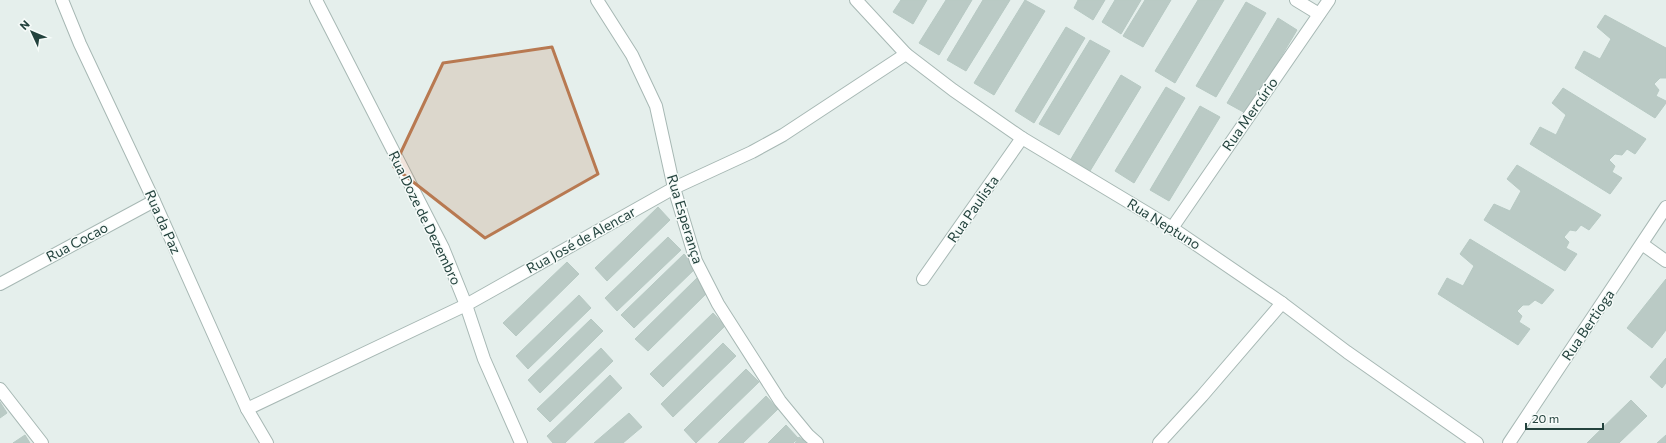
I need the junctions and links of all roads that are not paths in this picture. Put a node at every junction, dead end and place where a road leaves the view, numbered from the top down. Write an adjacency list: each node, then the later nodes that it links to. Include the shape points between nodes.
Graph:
1 (62, 0): 11 (street, Rua da Paz)
2 (316, 0): 19 (street, Rua Doze de Dezembro, via 443,248)
3 (598, 0): 10 (street, Rua Esperança, via 632,55 656,106)
4 (856, 0): 8 (street, Rua Neptuno)
5 (1296, 0): 7 (street)
6 (1329, 0): 7 (street, Rua Mercúrio)
7 (1319, 14): 13 (street, Rua Mercúrio)
8 (906, 54): 9 (street, Rua Neptuno); 10 (street, Rua José de Alencar, via 783,135)
9 (1022, 138): 13 (street, Rua Neptuno); 16 (street, Rua Paulista)
10 (674, 188): 19 (street, Rua José de Alencar); 25 (street, Rua Esperança, via 696,261 718,304 780,401)
11 (154, 201): 17 (street, Rua Cocao); 21 (street, Rua da Paz)
12 (1666, 207): 14 (street, Rua Bertioga)
13 (1172, 228): 18 (street, Rua Neptuno)
14 (1642, 244): 15 (street); 28 (street, Rua Bertioga)
15 (1666, 261)
16 (923, 279)
17 (0, 284)
18 (1282, 303): 26 (street); 27 (street, Rua Neptuno)
19 (466, 305): 21 (street, Rua José de Alencar); 24 (street, Rua Doze de Dezembro, via 484,359)
20 (0, 389): 22 (street)
21 (247, 409): 23 (street, Rua da Paz)
22 (42, 443)
23 (267, 443)
24 (521, 443)
25 (817, 443)
26 (1159, 443)
27 (1477, 443)
28 (1509, 443)

